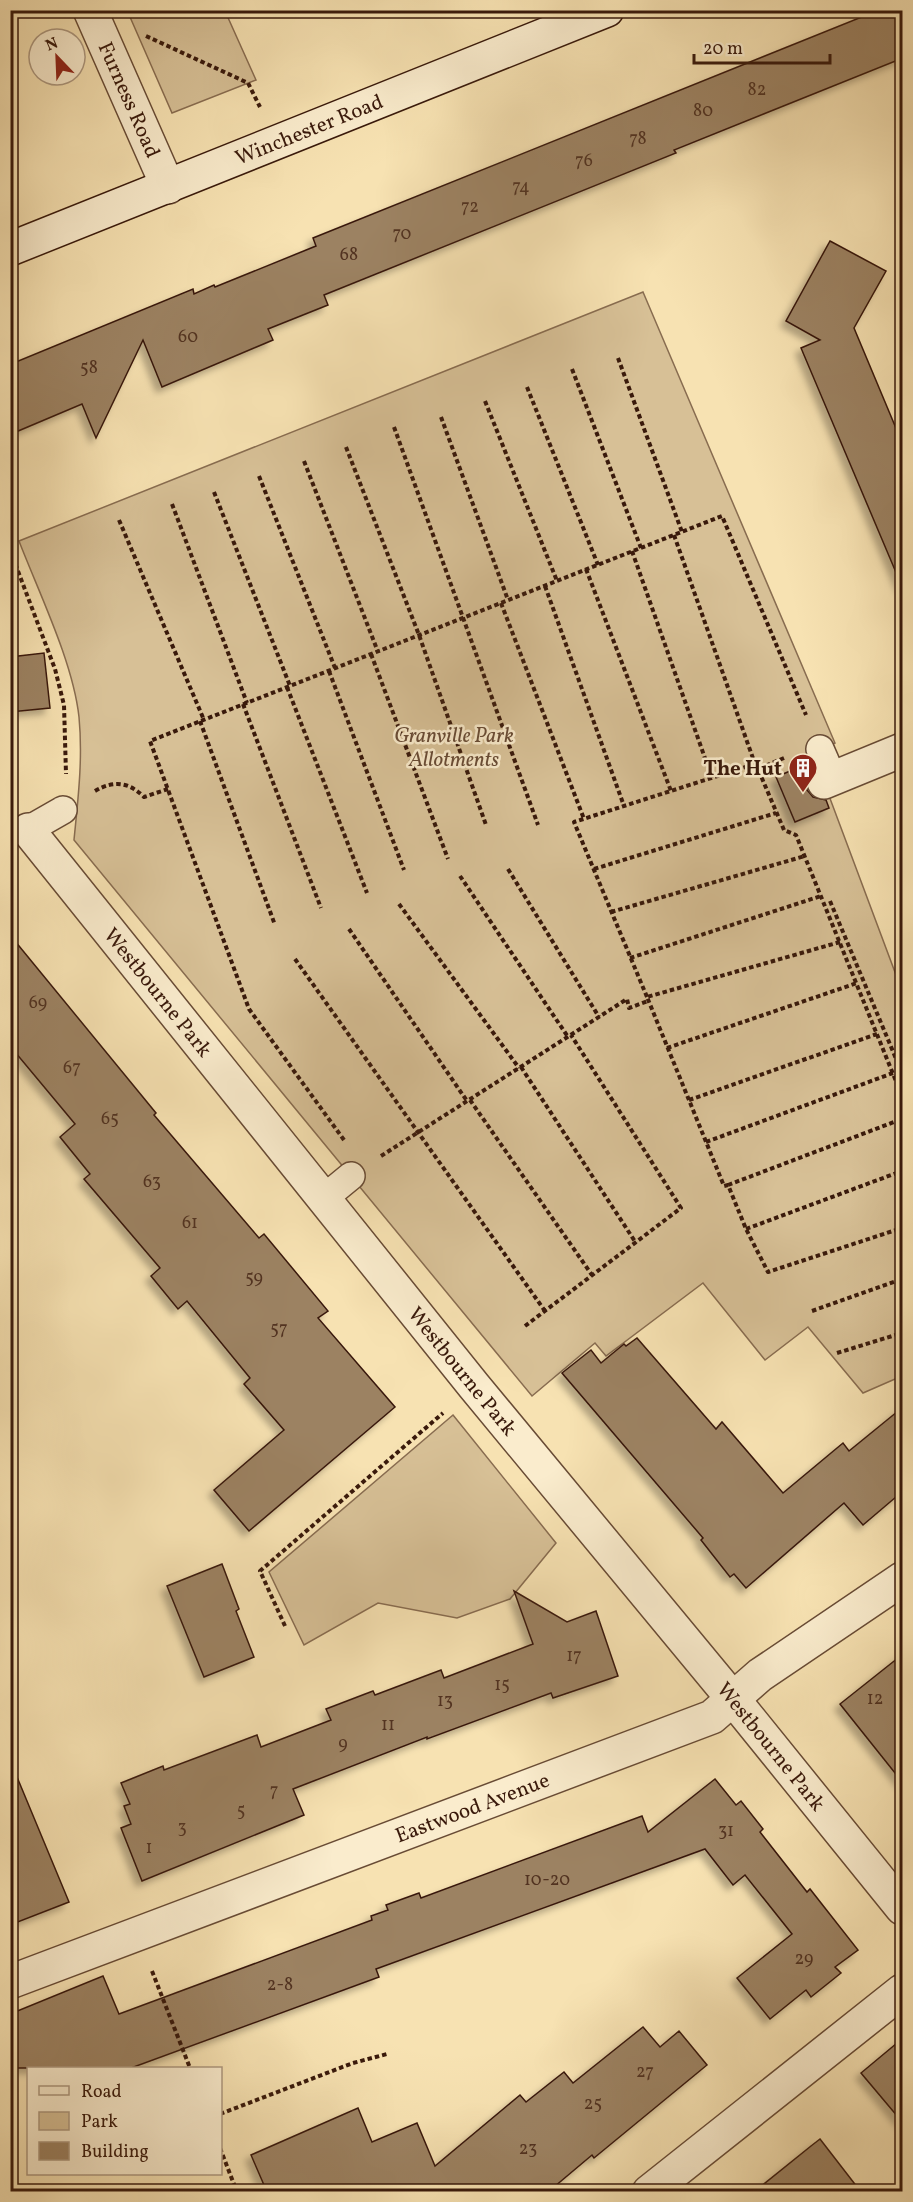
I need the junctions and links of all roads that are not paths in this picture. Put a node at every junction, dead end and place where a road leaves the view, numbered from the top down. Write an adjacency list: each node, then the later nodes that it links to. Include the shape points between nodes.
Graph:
1 (90, 10): 3 (street, Furness Road)
2 (607, 10): 3 (street, Winchester Road)
3 (168, 187): 4 (street, Winchester Road)
4 (10, 249)
5 (819, 747): 7 (lane)
6 (903, 750): 7 (street)
7 (828, 781)
8 (63, 810): 9 (lane)
9 (28, 830): 11 (street, Westbourne Park)
10 (357, 1172): 11 (lane)
11 (323, 1199): 13 (street, Westbourne Park)
12 (903, 1578): 13 (street, Eastwood Avenue, via 760,1675)
13 (733, 1699): 14 (street, Westbourne Park); 15 (street, Eastwood Avenue, via 712,1717)
14 (903, 1908)
15 (10, 1982)
16 (903, 1991): 17 (street)
17 (649, 2192)

